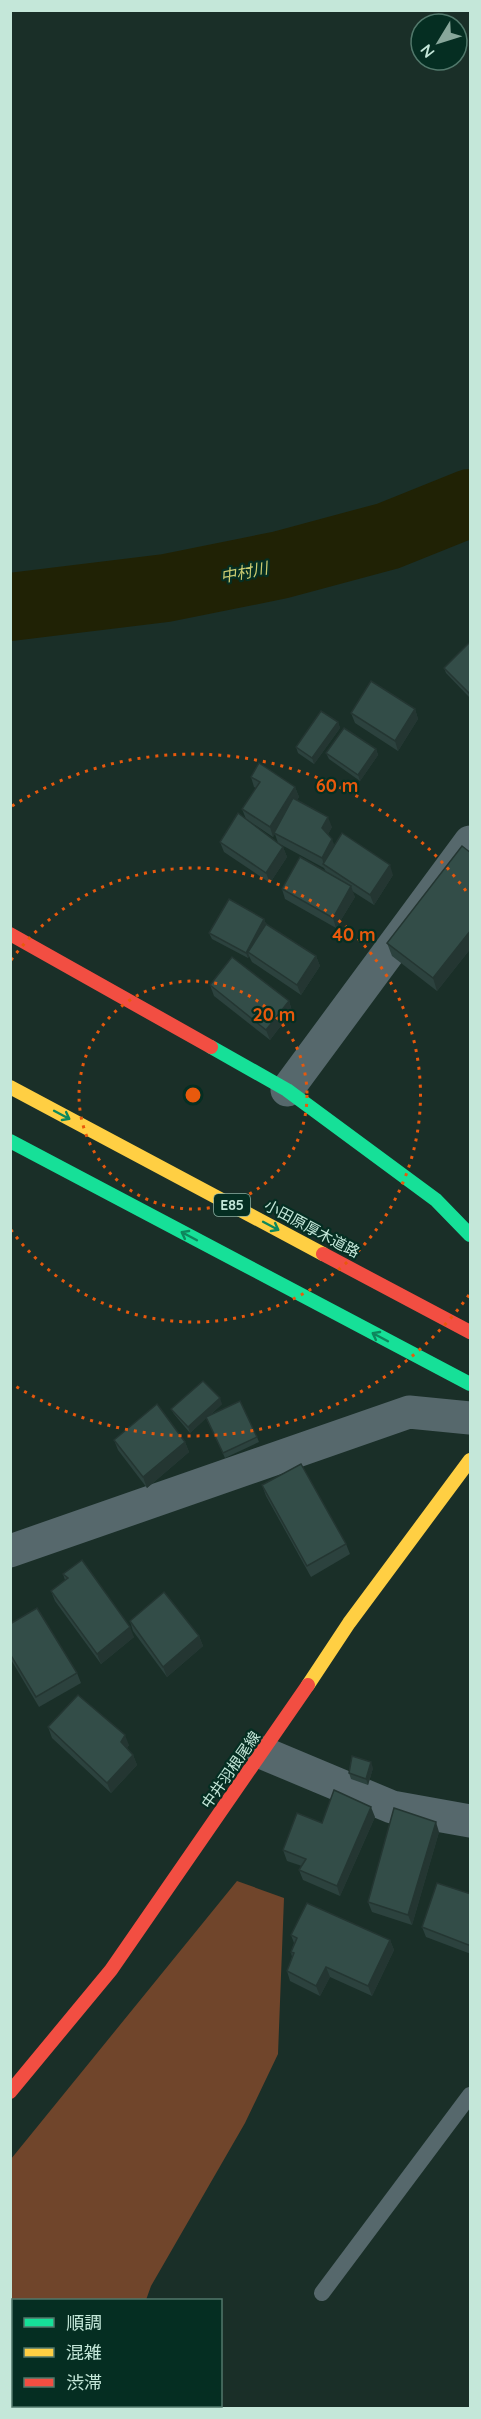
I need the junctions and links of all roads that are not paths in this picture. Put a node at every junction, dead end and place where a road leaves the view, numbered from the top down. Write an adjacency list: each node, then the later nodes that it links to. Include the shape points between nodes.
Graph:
1 (471, 842): 4 (street)
2 (10, 934): 4 (main road)
3 (10, 1087): 7 (main road, 小田原厚木道路 / E85, one-way to 7)
4 (287, 1090): 6 (main road, via 436,1200)
5 (10, 1142): 8 (main road, one-way to 5)
6 (471, 1235)
7 (471, 1332)
8 (471, 1384)
9 (471, 1418): 11 (street, via 409,1412)
10 (471, 1460): 12 (main road, 中井羽根尾線, via 350,1623)
11 (10, 1551)
12 (263, 1752): 13 (street, via 392,1807); 14 (main road, 中井羽根尾線, via 111,1970)
13 (471, 1821)
14 (10, 2092)
15 (471, 2095): 16 (lane)
16 (322, 2293)

